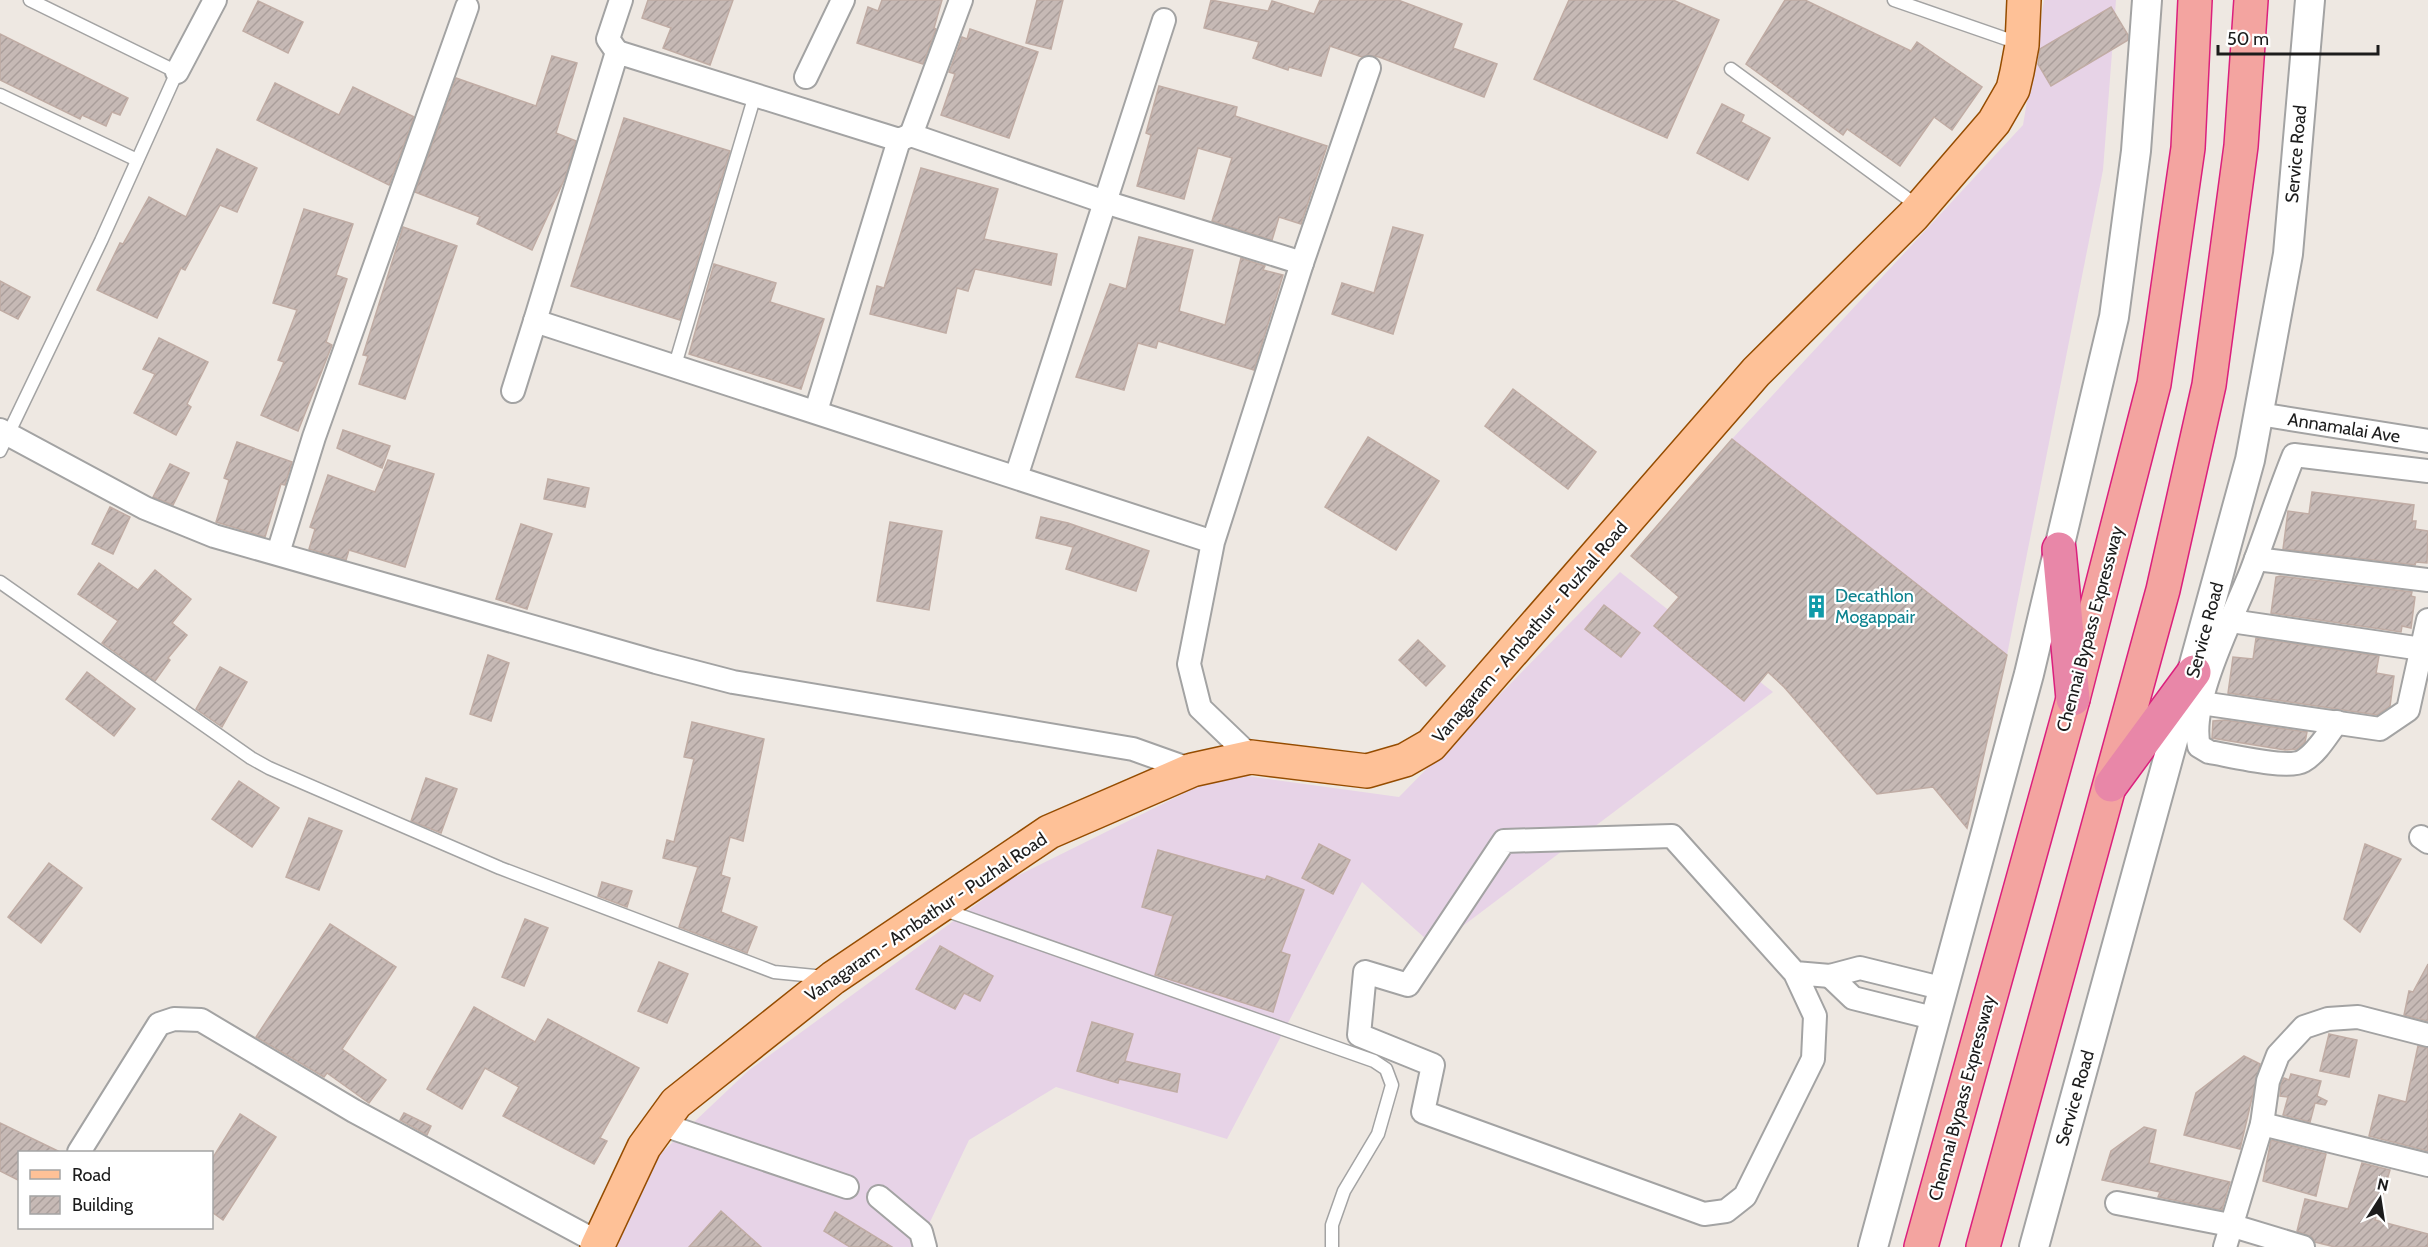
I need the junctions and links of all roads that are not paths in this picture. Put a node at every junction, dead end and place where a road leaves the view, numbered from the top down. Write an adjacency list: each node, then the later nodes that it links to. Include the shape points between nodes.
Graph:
1 (30, 0): 18 (lane)
2 (214, 0): 18 (street)
3 (621, 0): 15 (street, via 608,39)
4 (843, 0): 19 (street)
5 (961, 0): 22 (street)
6 (1894, 0): 14 (lane)
7 (2024, 0): 14 (main road, Vanagaram - Ambathur - Puzhal Road)
8 (2146, 0): 39 (street, via 2136,151 2114,317)
9 (2195, 0): 49 (highway, Chennai Bypass Expressway, via 2188,148 2154,384)
10 (2251, 0): 54 (highway, via 2241,146 2209,385 2163,590)
11 (2310, 0): 31 (street, Service Road, via 2288,254)
12 (467, 7): 40 (street, via 314,437)
13 (1164, 20): 24 (street)
14 (2022, 45): 25 (main road, Vanagaram - Ambathur - Puzhal Road, via 2013,89 1994,122)
15 (617, 52): 21 (street); 27 (street)
16 (1369, 68): 26 (street)
17 (1731, 69): 25 (lane)
18 (177, 72): 23 (lane)
19 (806, 76)
20 (0, 95): 23 (lane)
21 (755, 95): 22 (street); 28 (lane)
22 (905, 138): 24 (street); 30 (street)
23 (137, 160): 33 (lane)
24 (1105, 202): 26 (street); 37 (street)
25 (1920, 208): 52 (main road, Vanagaram - Ambathur - Puzhal Road, via 1756,372 1431,745 1405,760 1367,771)
26 (1302, 263): 38 (street)
27 (535, 321): 28 (street); 29 (street)
28 (675, 365): 30 (street)
29 (513, 391)
30 (816, 411): 37 (street)
31 (2259, 414): 32 (street, Annamalai Ave); 48 (street, Service Road)
32 (2304, 422): 34 (street, Annamalai Ave); 35 (street)
33 (3, 438): 40 (street, via 169,520)
34 (2428, 441)
35 (2294, 455): 36 (street); 41 (street)
36 (2428, 471)
37 (1016, 477): 38 (street)
38 (1213, 542): 52 (street, via 1189,664 1200,708)
39 (2059, 549): 49 (highway); 59 (street)
40 (278, 552): 53 (street, via 733,682 820,694 1022,732 1080,738 1132,749)
41 (2256, 559): 42 (street); 45 (street)
42 (2428, 580)
43 (0, 582): 58 (lane, via 269,768 500,868 774,972)
44 (2428, 620): 46 (street)
45 (2231, 621): 46 (street); 48 (street)
46 (2422, 649): 51 (street, via 2408,710 2380,729)
47 (2428, 675): 50 (street, via 2423,704)
48 (2197, 688): 51 (street); 51 (street, via 2197,737 2199,746 2209,752 2301,763); 54 (highway); 76 (street, Service Road)
49 (2073, 699): 74 (highway, Chennai Bypass Expressway)
50 (2428, 707)
51 (2337, 722)
52 (1251, 757): 53 (main road, Vanagaram - Ambathur - Puzhal Road)
53 (1192, 770): 55 (main road, Vanagaram - Ambathur - Puzhal Road, via 1049,832)
54 (2111, 785): 75 (highway)
55 (938, 907): 58 (main road, Vanagaram - Ambathur - Puzhal Road); 72 (lane, via 1374,1061 1386,1069 1392,1085 1378,1134 1344,1191 1332,1225)
56 (1795, 973): 56 (street, via 1815,1016 1813,1059 1744,1196 1726,1211 1715,1213 1704,1214 1423,1112 1433,1065 1359,1035 1365,972 1408,985 1504,841 1672,836); 57 (street)
57 (1830, 976): 59 (street, via 1860,968); 60 (street, via 1853,998)
58 (833, 978): 62 (main road, Vanagaram - Ambathur - Puzhal Road, via 676,1103)
59 (1945, 989): 60 (street)
60 (1937, 1019): 73 (street)
61 (2428, 1035): 63 (street, via 2358,1017 2328,1019 2304,1027 2278,1055 2268,1080)
62 (661, 1124): 66 (street); 70 (main road, Vanagaram - Ambathur - Puzhal Road, via 644,1147)
63 (2262, 1124): 65 (street); 69 (street)
64 (80, 1151): 70 (street, via 159,1024 174,1019 201,1020 354,1111)
65 (2428, 1165)
66 (847, 1186)
67 (879, 1197): 71 (street, via 921,1232)
68 (2117, 1203): 69 (street)
69 (2230, 1225): 77 (street); 78 (street)
70 (598, 1245)
71 (925, 1247)
72 (1332, 1247)
73 (1873, 1247)
74 (1921, 1247)
75 (1983, 1247)
76 (2034, 1247)
77 (2225, 1247)
78 (2303, 1247)

